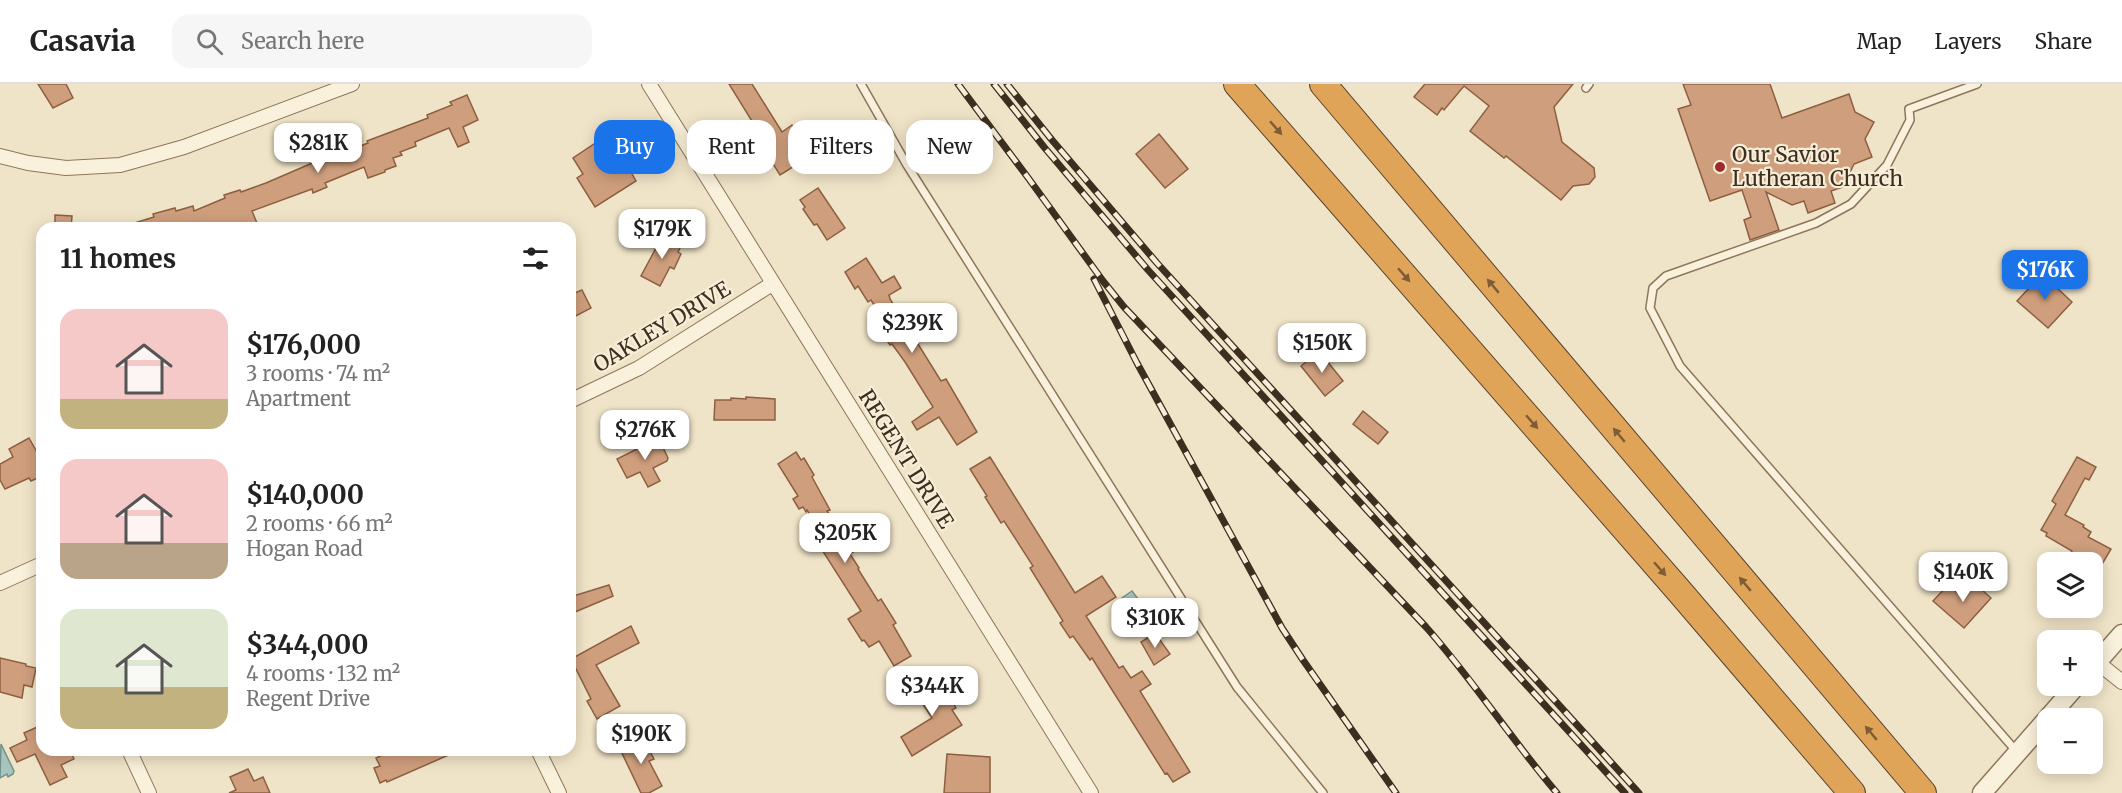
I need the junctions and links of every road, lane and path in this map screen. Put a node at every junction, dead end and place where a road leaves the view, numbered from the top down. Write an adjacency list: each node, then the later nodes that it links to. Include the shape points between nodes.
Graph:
1 (352, 84): 7 (street, via 184,147 120,165 66,168)
2 (649, 84): 8 (street, REGENT DRIVE)
3 (861, 84): 24 (lane, via 907,165 1237,687)
4 (1237, 84): 25 (highway, one-way to 25)
5 (1323, 84): 20 (highway, one-way to 5)
6 (1977, 84): 17 (lane, via 1909,109 1910,120 1887,165 1851,204 1815,223 1666,276 1653,288 1650,308 1680,366)
7 (0, 156)
8 (772, 284): 9 (street, OAKLEY DRIVE, via 639,368); 23 (street, REGENT DRIVE)
9 (576, 398)
10 (36, 567): 11 (street)
11 (0, 583)
12 (2122, 634): 13 (street)
13 (2103, 656)
14 (2103, 670): 15 (street)
15 (2122, 682)
16 (2067, 696): 17 (street)
17 (2017, 752): 26 (street)
18 (132, 756): 21 (street)
19 (541, 756): 22 (street)
20 (1916, 785)
21 (149, 793)
22 (559, 793)
23 (1091, 793)
24 (1323, 793)
25 (1852, 793)
26 (1982, 793)

